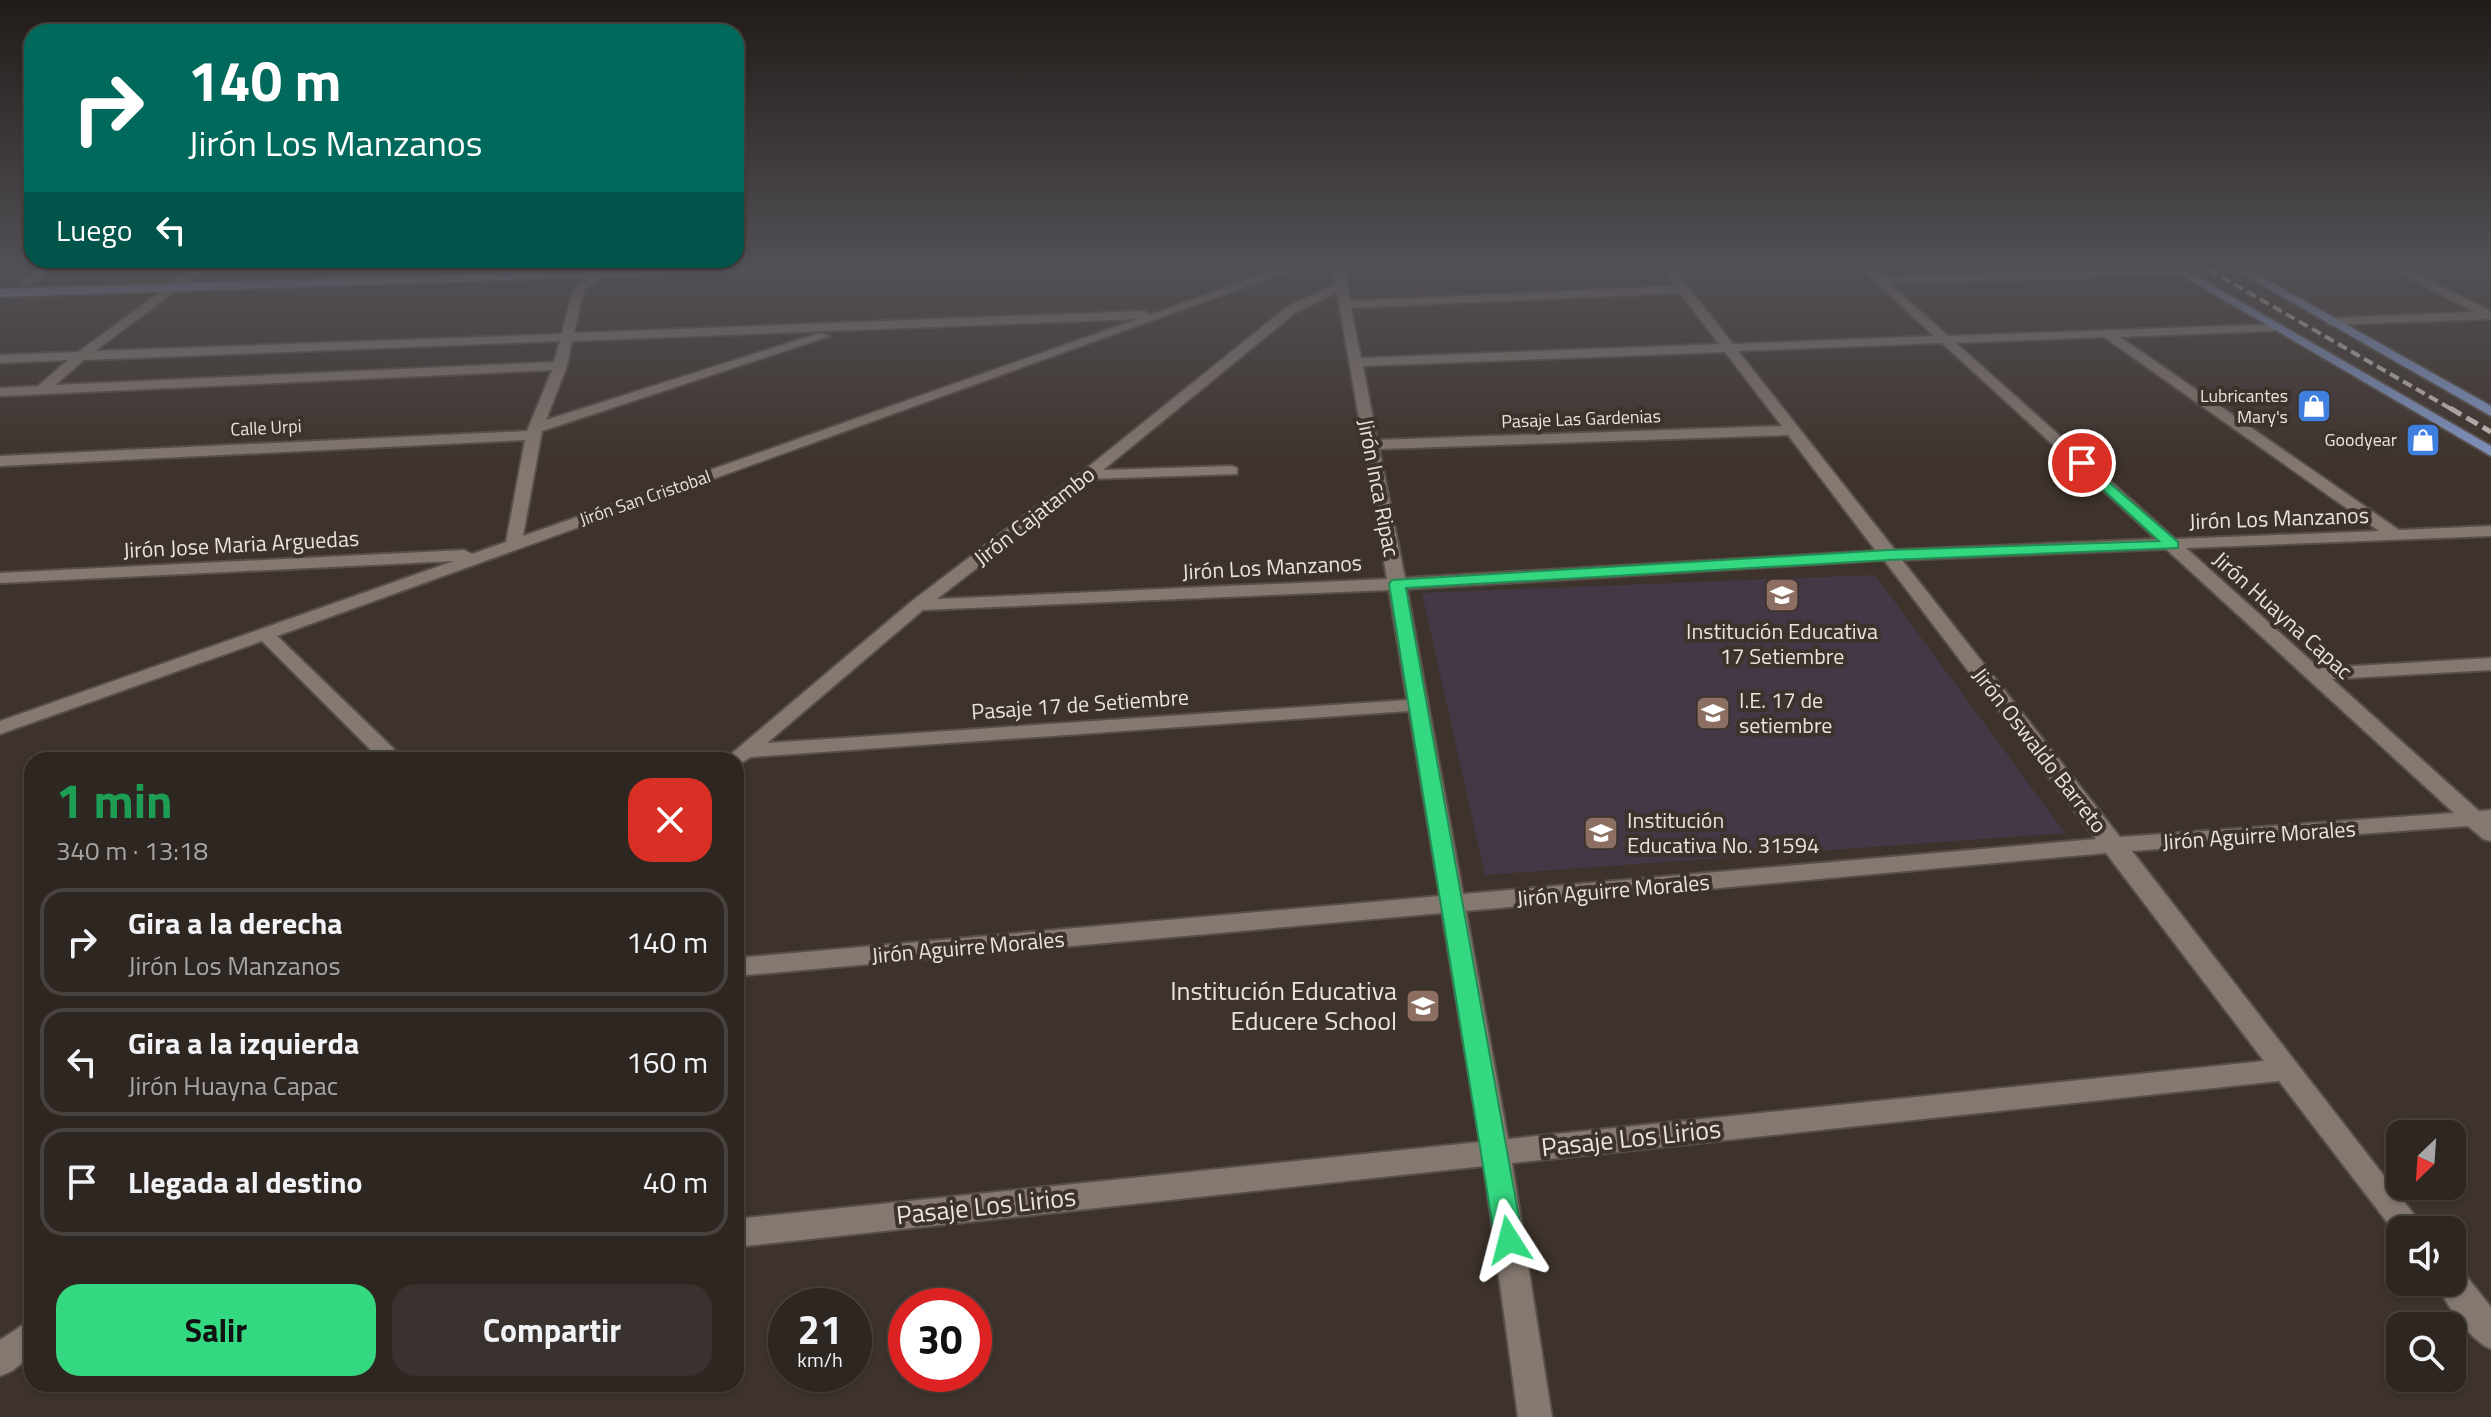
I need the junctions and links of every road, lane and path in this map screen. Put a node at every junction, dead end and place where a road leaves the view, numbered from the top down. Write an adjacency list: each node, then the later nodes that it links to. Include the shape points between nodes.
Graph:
1 (109, 335): 17 (street)
2 (567, 335): 14 (street)
3 (666, 335): 14 (street)
4 (829, 335): 25 (street, Calle Urpi)
5 (1108, 335): 33 (street, Jirón San Cristobal)
6 (1260, 335): 30 (street, Jirón Cajatambo)
7 (1351, 335): 19 (street, Jirón Inca Ripac)
8 (1719, 335): 16 (street, Jirón Oswaldo Barreto)
9 (1940, 335): 15 (street, Jirón Huayna Capac)
10 (2057, 335): 15 (street)
11 (2109, 335): 32 (street)
12 (2288, 335): 27 (main road)
13 (2355, 335): 23 (main road)
14 (566, 339): 17 (street); 20 (street)
15 (1945, 340): 16 (street); 34 (street, Jirón Huayna Capac)
16 (1729, 348): 19 (street); 24 (street, Jirón Oswaldo Barreto)
17 (82, 355): 18 (street); 21 (street)
18 (0, 359)
19 (1356, 362): 26 (street, Jirón Inca Ripac)
20 (560, 366): 21 (street); 25 (street)
21 (42, 390): 22 (street)
22 (0, 392)
23 (2491, 412)
24 (1793, 430): 26 (street, Pasaje Las Gardenias); 36 (street, Jirón Oswaldo Barreto)
25 (535, 432): 28 (street, Calle Urpi); 33 (street)
26 (1370, 445): 38 (street, Jirón Inca Ripac)
27 (2491, 452)
28 (0, 461)
29 (1232, 471): 30 (street)
30 (1087, 475): 39 (street, Jirón Cajatambo)
31 (2491, 531): 32 (street, Jirón Los Manzanos)
32 (2396, 535): 34 (street, Jirón Los Manzanos)
33 (514, 543): 35 (street, Jirón San Cristobal)
34 (2172, 545): 36 (street, Jirón Los Manzanos); 42 (street, Jirón Huayna Capac)
35 (484, 554): 37 (street, Jirón Jose Maria Arguedas); 40 (street, Jirón San Cristobal)
36 (1889, 555): 38 (street, Jirón Los Manzanos); 49 (street, Jirón Oswaldo Barreto)
37 (0, 578)
38 (1397, 584): 39 (street, Jirón Los Manzanos); 43 (street, Jirón Inca Ripac)
39 (918, 605): 46 (street, Jirón Cajatambo)
40 (265, 634): 44 (street, Jirón San Cristobal); 45 (street)
41 (2491, 664): 42 (street)
42 (2315, 674): 48 (street, Jirón Huayna Capac)
43 (1416, 705): 47 (street, Pasaje 17 de Setiembre); 50 (street, Jirón Inca Ripac)
44 (4, 722)
45 (385, 752)
46 (744, 752)
47 (744, 755)
48 (2485, 823): 49 (street, Jirón Aguirre Morales)
49 (2114, 845): 50 (street, Jirón Aguirre Morales); 52 (street, Jirón Oswaldo Barreto)
50 (1452, 904): 51 (street, Jirón Aguirre Morales); 53 (street, Jirón Inca Ripac)
51 (744, 966)
52 (2287, 1069): 53 (street, Pasaje Los Lirios); 54 (street, Jirón Oswaldo Barreto)
53 (1496, 1152): 55 (street, Pasaje Los Lirios); 60 (street, Jirón Inca Ripac)
54 (2400, 1216)
55 (744, 1232)
56 (2463, 1296): 57 (street)
57 (2491, 1333)
58 (24, 1341): 59 (street)
59 (0, 1360)
60 (1535, 1417)

